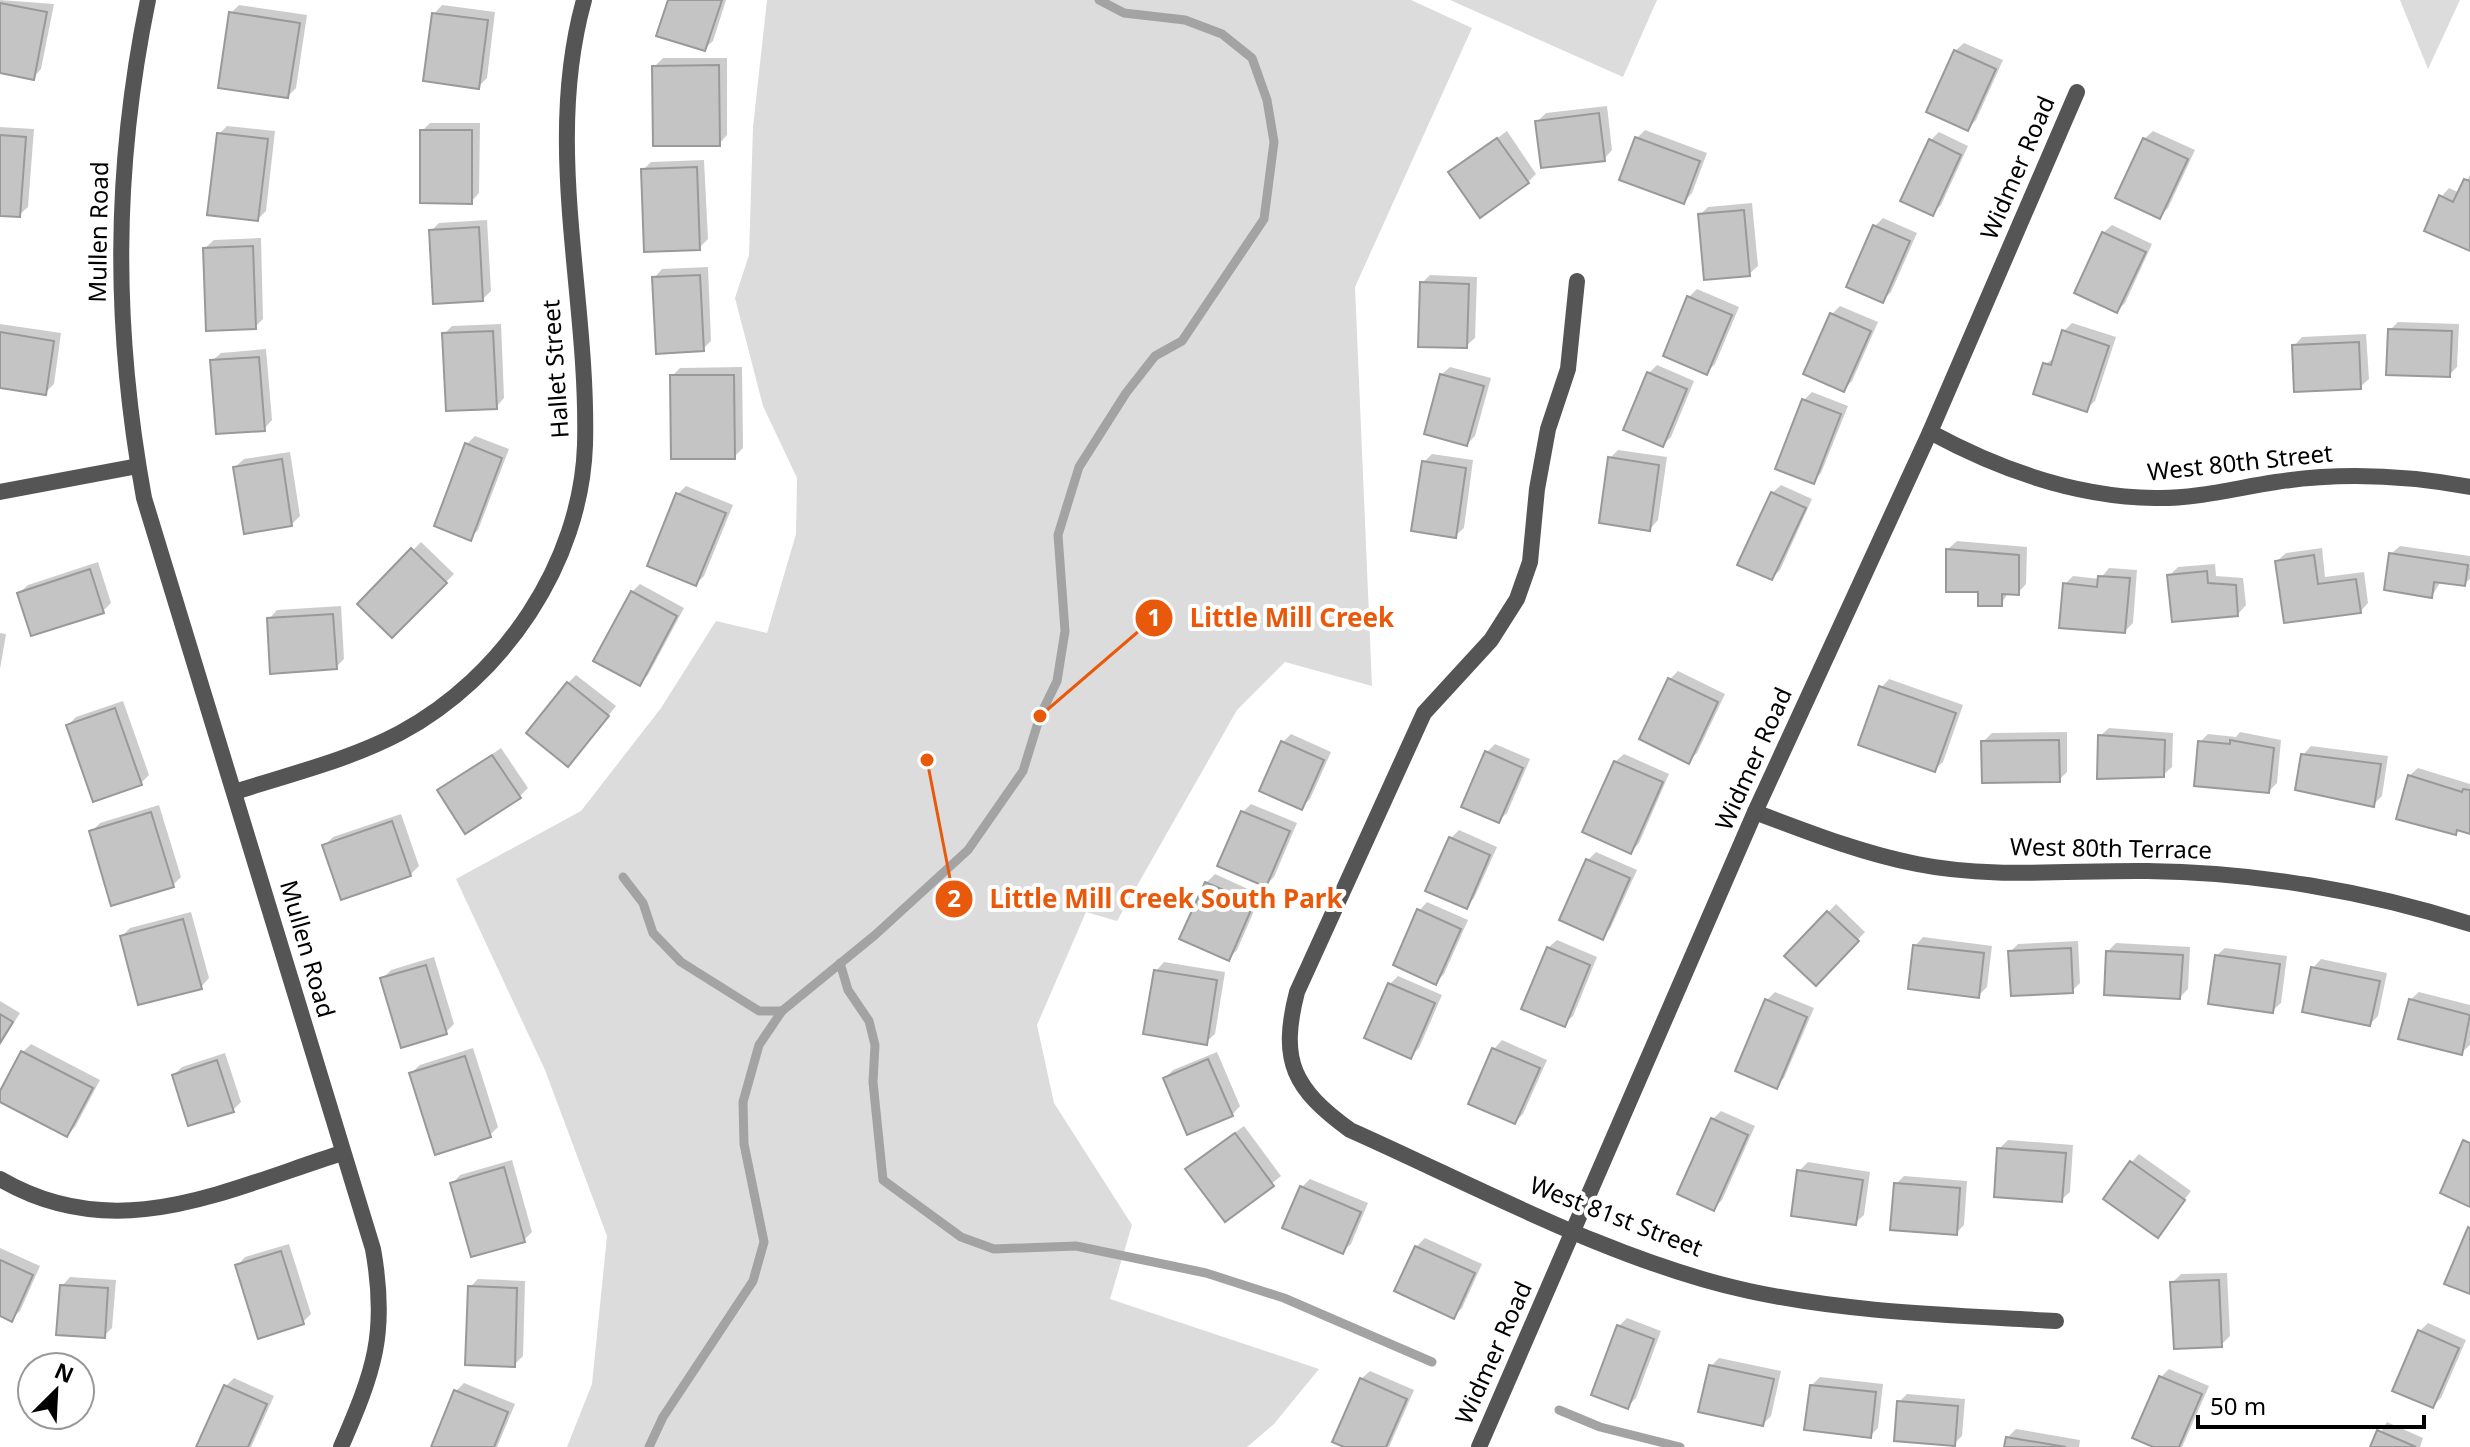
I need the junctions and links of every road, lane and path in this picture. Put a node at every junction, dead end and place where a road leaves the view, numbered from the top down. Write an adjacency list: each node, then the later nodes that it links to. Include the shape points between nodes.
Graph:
1 (148, 0): 6 (street, Mullen Road, via 121,183 120,295)
2 (584, 0): 9 (street, Hallet Street, via 567,104 567,203 585,449 575,505 554,567 502,650 429,715 372,746)
3 (2077, 92): 5 (street, Widmer Road)
4 (1577, 281): 14 (street, West 81st Street, via 1568,369 1548,429 1530,562 1517,599 1491,640 1424,713 1297,992 1288,1026 1293,1071 1316,1106 1350,1130)
5 (1930, 432): 7 (street, West 80th Street, via 2019,474 2129,497 2186,497 2333,475 2410,477); 10 (street, Widmer Road)
6 (138, 466): 8 (street); 9 (street, Mullen Road, via 185,639)
7 (2470, 487)
8 (0, 492)
9 (235, 792): 12 (street, Mullen Road)
10 (1755, 812): 11 (street, West 80th Terrace, via 1918,865 1985,872 2241,876 2323,888); 14 (street, Widmer Road)
11 (2470, 924)
12 (342, 1153): 13 (street, via 139,1213 94,1213 45,1203); 16 (street, Mullen Road, via 373,1249 380,1301 371,1379)
13 (0, 1179)
14 (1574, 1230): 15 (street, West 81st Street, via 1657,1264 1748,1290 1877,1311); 17 (street, Widmer Road)
15 (2056, 1321)
16 (341, 1447)
17 (1479, 1447)

